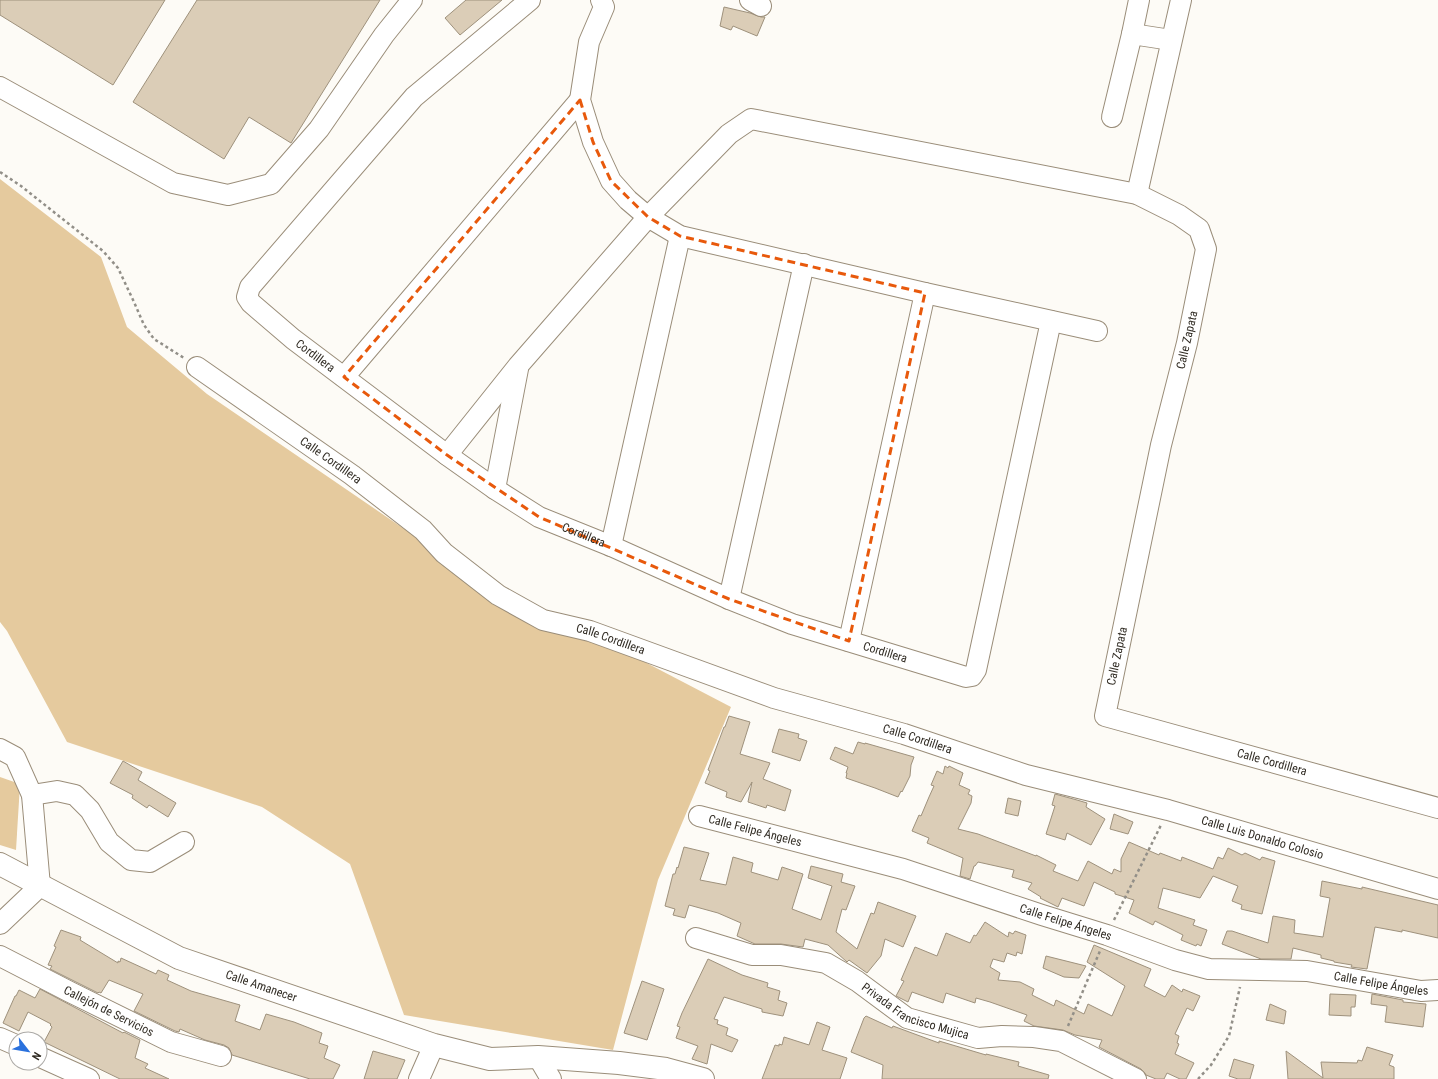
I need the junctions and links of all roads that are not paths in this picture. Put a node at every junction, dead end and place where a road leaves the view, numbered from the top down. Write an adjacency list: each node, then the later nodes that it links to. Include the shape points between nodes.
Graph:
1 (412, 0): 8 (street, via 384,35 320,129 271,184 228,196 173,183)
2 (530, 0): 20 (street, Cordillera, via 414,97 250,287 247,296 251,303 293,339)
3 (601, 0): 9 (street, via 604,7 589,42)
4 (1139, 0): 6 (street)
5 (1181, 0): 7 (street)
6 (1132, 34): 7 (street); 10 (street)
7 (1171, 40): 11 (street)
8 (0, 87)
9 (580, 100): 12 (street, via 593,142 611,181); 20 (street)
10 (1112, 117)
11 (1137, 194): 12 (street, Calle Zapata, via 751,119 729,134); 26 (street, Calle Zapata, via 1179,215 1199,229 1206,249 1187,343 1161,445)
12 (648, 217): 13 (street); 18 (street, Calle Zapata)
13 (680, 236): 14 (street); 23 (street)
14 (804, 264): 15 (street); 24 (street)
15 (925, 293): 16 (street); 25 (street)
16 (1051, 321): 17 (street); 25 (street, Cordillera, via 976,670 972,676 966,677)
17 (1097, 330)
18 (518, 366): 21 (street, Calle Zapata); 22 (street)
19 (197, 367): 28 (street, Calle Cordillera, via 352,475 423,530 444,553 498,595 543,620 590,631 774,698 904,734 1026,775)
20 (344, 377): 21 (street, Cordillera)
21 (448, 455): 22 (street, Cordillera)
22 (495, 489): 23 (street, Cordillera, via 539,517)
23 (611, 546): 24 (street, Cordillera)
24 (728, 599): 25 (street, Cordillera, via 792,624)
25 (849, 641)
26 (1105, 716): 30 (street, Calle Cordillera)
27 (0, 749): 29 (street, via 16,757)
28 (1086, 789): 35 (street, Calle Luis Donaldo Colosio, via 1168,810)
29 (32, 795): 32 (street, via 56,791 75,795 90,810 109,842 131,860 150,862); 34 (street)
30 (1438, 808)
31 (699, 816): 39 (street, Calle Felipe Ángeles, via 903,869 1107,935 1175,960 1209,969 1307,971 1421,991)
32 (184, 842)
33 (0, 864): 34 (main road, Calle Amanecer)
34 (40, 886): 36 (street); 40 (main road, Calle Amanecer, via 179,958)
35 (1438, 889)
36 (0, 924)
37 (696, 938): 48 (street, Privada Francisco Mujica, via 752,955 781,955 826,963 857,981 907,1018 978,1038 1034,1037 1061,1041)
38 (0, 956): 41 (street, Callejón de Servicios, via 171,1042)
39 (1438, 990)
40 (434, 1045): 42 (main road, Calle Amanecer, via 490,1058); 45 (street)
41 (222, 1056)
42 (538, 1057): 46 (street); 47 (main road, Calle Amanecer, via 666,1069)
43 (53, 1072): 44 (street)
44 (89, 1079)
45 (419, 1079)
46 (551, 1079)
47 (704, 1079)
48 (1136, 1079)

